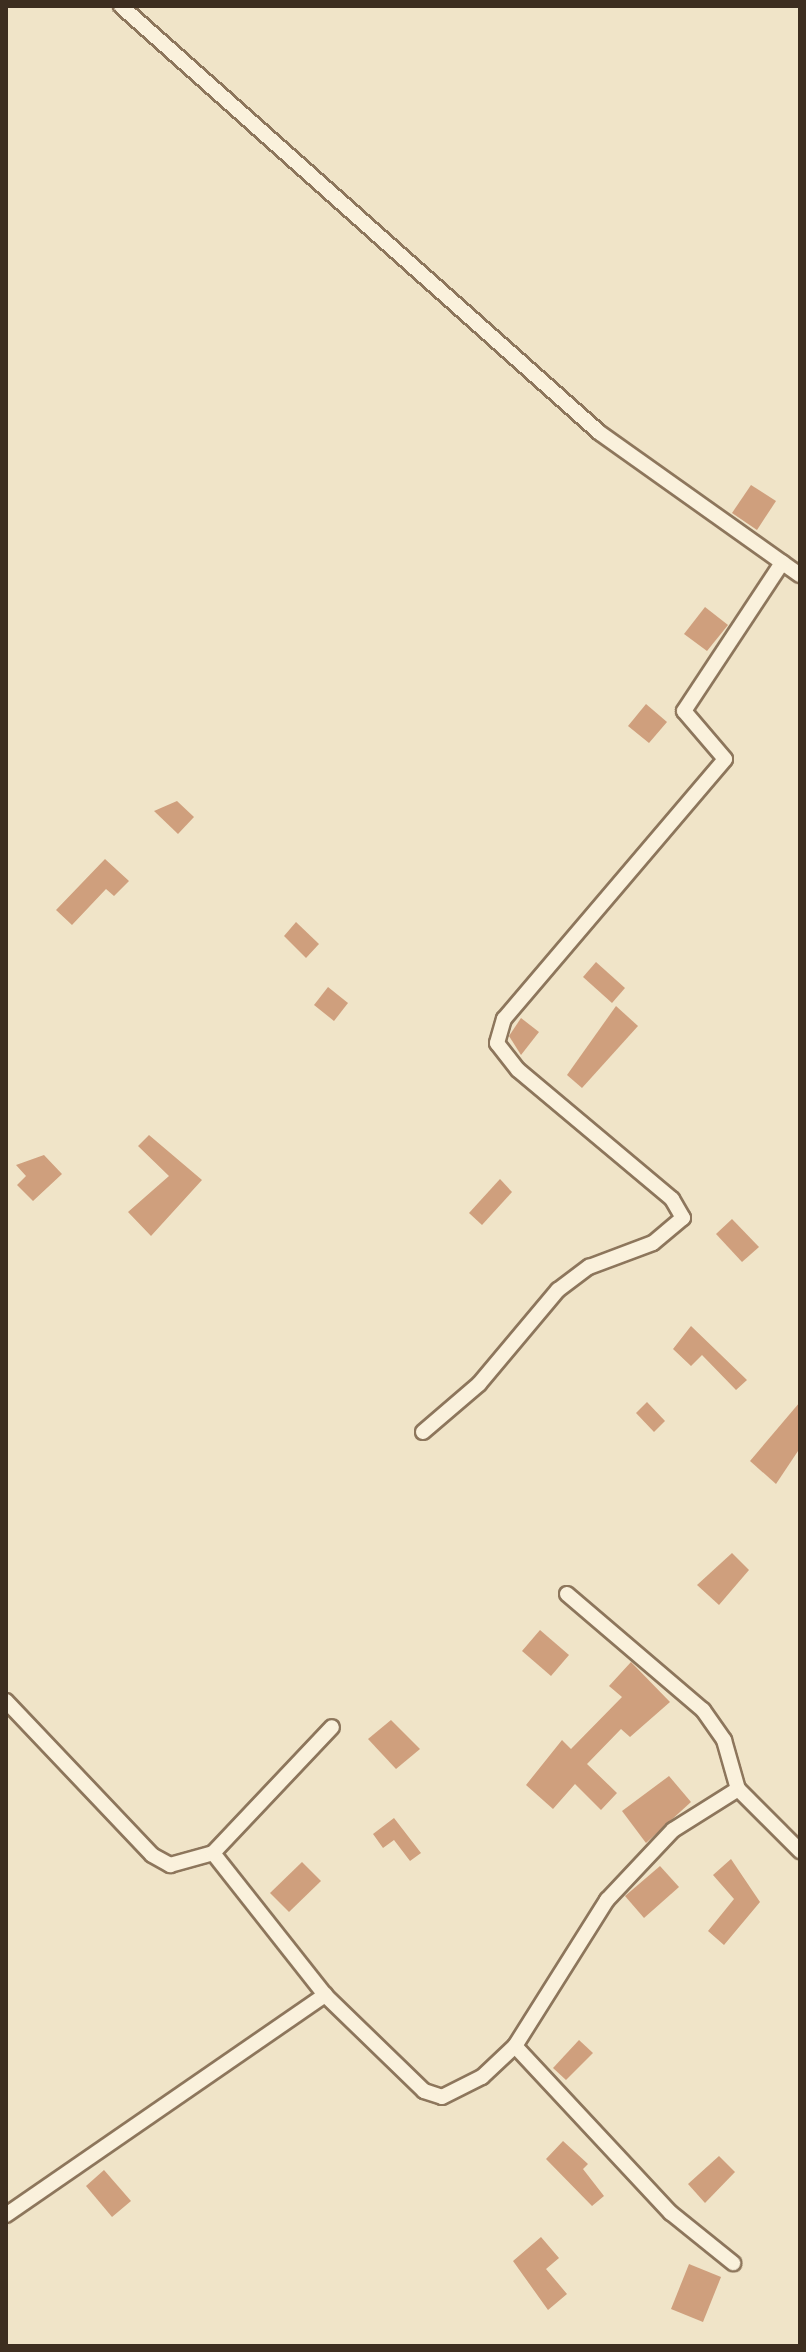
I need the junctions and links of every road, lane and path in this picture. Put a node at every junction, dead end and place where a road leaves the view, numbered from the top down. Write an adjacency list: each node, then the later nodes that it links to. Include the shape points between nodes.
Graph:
1 (121, 6): 2 (street, via 600,433)
2 (782, 563): 3 (street); 4 (street, via 684,711 725,759 504,1019 497,1043 518,1070 672,1199 683,1218 653,1243 589,1267 558,1290 479,1384)
3 (800, 575)
4 (423, 1432)
5 (567, 1594): 8 (street, via 703,1710 724,1740)
6 (6, 1701): 10 (street, via 152,1855 170,1865)
7 (332, 1727): 10 (street)
8 (738, 1789): 9 (street); 12 (street, via 673,1830 607,1900)
9 (800, 1851)
10 (213, 1853): 11 (street)
11 (325, 1995): 12 (street, via 432,2096 462,2090); 13 (street)
12 (515, 2046): 14 (street, via 671,2213)
13 (6, 2215)
14 (733, 2263)

